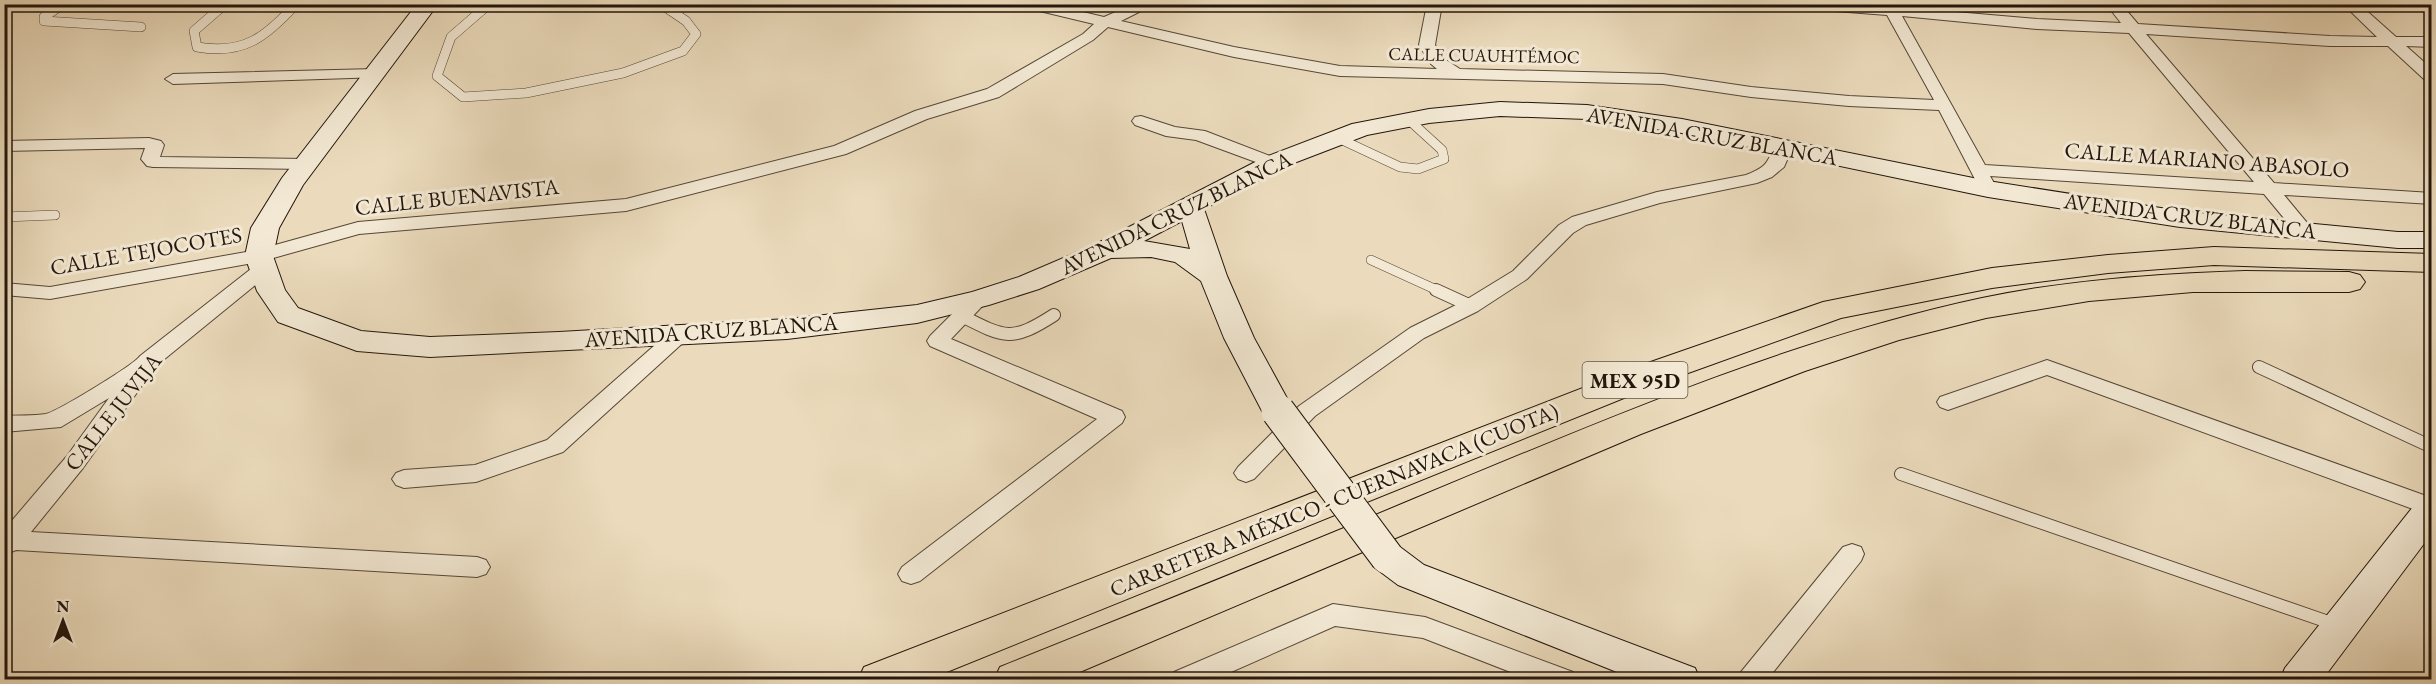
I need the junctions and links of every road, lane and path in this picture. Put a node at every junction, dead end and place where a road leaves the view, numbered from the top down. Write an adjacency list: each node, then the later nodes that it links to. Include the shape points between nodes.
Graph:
1 (63, 4): 15 (lane, via 44,21)
2 (225, 4): 3 (lane, via 194,31 197,47 214,51 237,49 274,28)
3 (296, 4)
4 (428, 4): 19 (main road)
5 (489, 4): 6 (lane, via 451,37 437,76 463,97 526,93 623,73 683,51 696,34 686,21)
6 (661, 4)
7 (1028, 4): 14 (street, CALLE CUAUHTÉMOC)
8 (1148, 4): 14 (street, CALLE BUENAVISTA)
9 (1436, 4): 20 (street, via 1427,45 1437,61)
10 (1796, 4): 13 (street)
11 (2113, 4): 16 (street)
12 (2350, 4): 17 (street)
13 (1890, 8): 16 (street, via 2037,24); 23 (street)
14 (1104, 23): 20 (street, CALLE CUAUHTÉMOC, via 1340,71); 41 (street, CALLE BUENAVISTA, via 1088,37 993,93 921,115 840,150 626,205 358,228)
15 (141, 27)
16 (2131, 28): 17 (street, via 2331,41); 32 (street)
17 (2392, 41): 18 (street); 21 (street)
18 (2432, 42)
19 (375, 74): 22 (street); 29 (main road)
20 (1456, 74): 23 (street, CALLE CUAUHTÉMOC, via 1663,79 1751,92)
21 (2432, 78)
22 (173, 79)
23 (1946, 105): 31 (street)
24 (1141, 120): 30 (street, via 1172,132 1199,135)
25 (1409, 120): 26 (main road, AVENIDA CRUZ BLANCA, via 1361,129); 26 (lane, via 1442,150 1444,159 1418,169 1400,167); 27 (main road, AVENIDA CRUZ BLANCA, via 1500,109 1587,112)
26 (1338, 138): 30 (main road, AVENIDA CRUZ BLANCA)
27 (1784, 146): 31 (main road, AVENIDA CRUZ BLANCA); 46 (street, via 1778,163 1751,179 1657,198 1579,221 1520,275)
28 (4, 147): 29 (street, via 149,143 155,145 150,159 153,162)
29 (306, 164): 41 (main road, via 266,228)
30 (1272, 164): 34 (main road, AVENIDA CRUZ BLANCA)
31 (1984, 180): 32 (street, CALLE MARIANO ABASOLO); 37 (main road, AVENIDA CRUZ BLANCA, via 2180,219)
32 (2270, 188): 33 (street, CALLE MARIANO ABASOLO); 37 (street)
33 (2432, 199)
34 (1190, 206): 39 (main road, AVENIDA CRUZ BLANCA); 43 (main road)
35 (55, 215): 36 (lane)
36 (4, 217)
37 (2304, 230): 38 (main road, AVENIDA CRUZ BLANCA)
38 (2432, 240)
39 (1106, 250): 43 (main road, via 1151,249 1184,256); 47 (main road, AVENIDA CRUZ BLANCA)
40 (1371, 260): 46 (lane)
41 (261, 263): 45 (street, CALLE TEJOCOTES, via 50,293); 49 (main road, AVENIDA CRUZ BLANCA, via 271,291 288,315 357,341 430,347); 50 (street, CALLE JUVIJA)
42 (2432, 263): 65 (highway, CARRETERA MÉXICO - CUERNAVACA (CUOTA) / MEX 95D, via 2214,256 2108,264 1992,278 1834,309 1654,373)
43 (1213, 276): 53 (main road, via 1239,338)
44 (2432, 284): 66 (highway, CARRETERA MÉXICO - CUERNAVACA (CUOTA) / MEX 95D, via 2197,281 2115,288 1938,318 1781,367 1655,413)
45 (4, 289)
46 (1471, 306): 53 (street, via 1417,333)
47 (971, 308): 48 (lane, via 995,333 1015,336); 49 (main road, AVENIDA CRUZ BLANCA, via 788,329); 63 (street, via 937,341 1114,417)
48 (1054, 315)
49 (678, 335): 58 (street, via 555,446 476,473)
50 (148, 361): 54 (street, via 53,420); 60 (street, CALLE JUVIJA, via 75,462)
51 (2259, 367): 55 (lane)
52 (1948, 402): 59 (street, via 2047,367)
53 (1293, 411): 56 (street); 69 (main road, bridge, via 1387,557 1411,575)
54 (4, 424)
55 (2432, 447)
56 (1246, 473)
57 (1900, 474): 64 (lane)
58 (404, 479)
59 (2432, 507): 64 (main road)
60 (6, 542): 62 (street)
61 (1852, 554): 70 (street)
62 (477, 567)
63 (911, 574)
64 (2339, 626): 71 (main road)
65 (879, 680)
66 (1015, 680)
67 (1184, 680): 68 (street, via 1333,615 1425,628)
68 (1563, 680)
69 (1681, 680)
70 (1750, 680)
71 (2299, 680)

